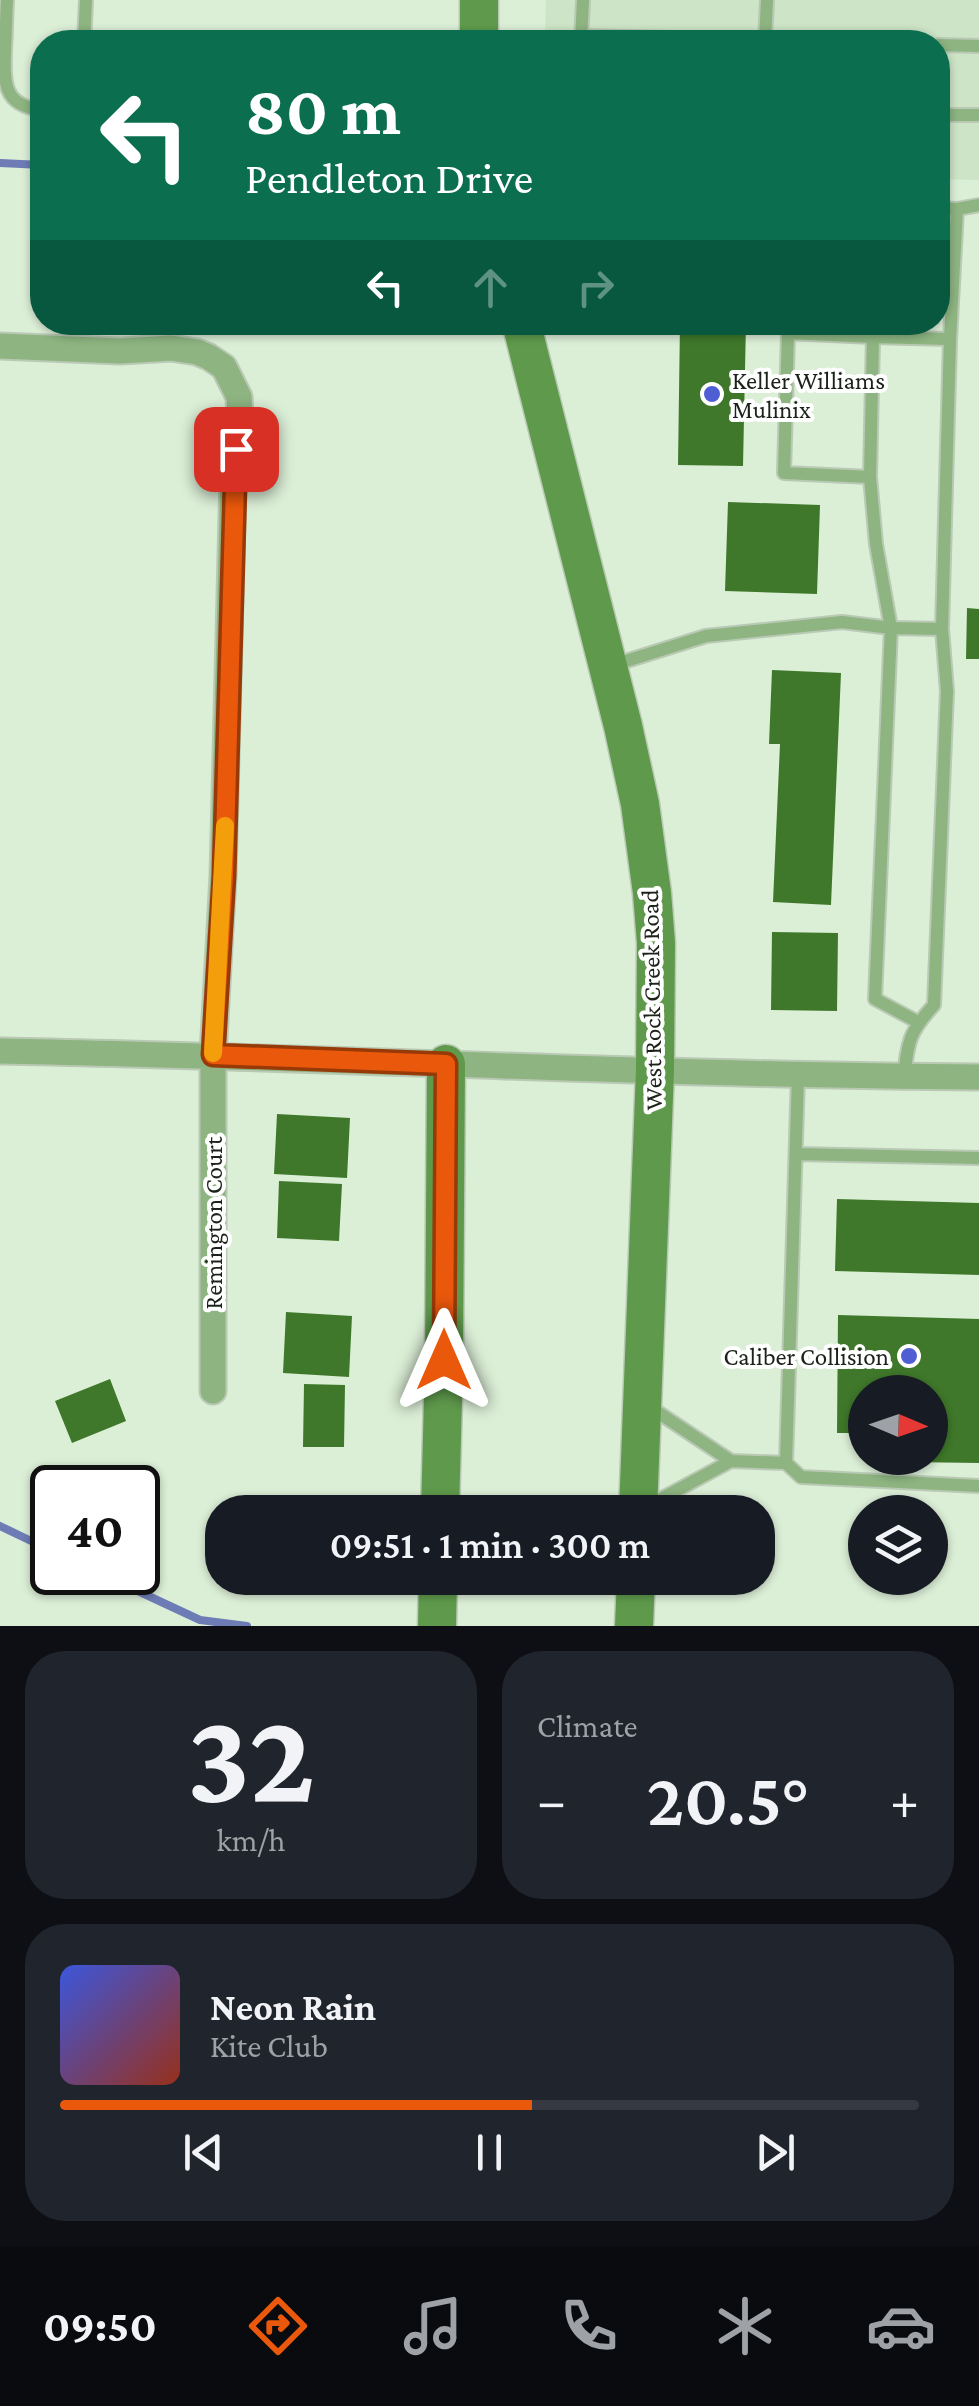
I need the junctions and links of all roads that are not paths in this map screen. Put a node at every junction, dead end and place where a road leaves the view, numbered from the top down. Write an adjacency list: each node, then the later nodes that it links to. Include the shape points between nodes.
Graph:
1 (7, 0): 12 (lane, via 4,78 10,95)
2 (86, 0): 6 (lane)
3 (479, 0): 7 (main road)
4 (583, 0): 8 (lane)
5 (766, 0): 9 (lane)
6 (85, 30)
7 (478, 30)
8 (582, 30)
9 (765, 30)
10 (950, 45): 11 (lane)
11 (979, 46)
12 (30, 108)
13 (950, 115): 14 (lane)
14 (979, 115)
15 (979, 205): 17 (lane)
16 (950, 209): 17 (lane)
17 (958, 209): 22 (lane)
18 (523, 335): 27 (main road, West Rock Creek Road)
19 (788, 335): 24 (lane, via 784,473)
20 (809, 335): 21 (lane)
21 (873, 338): 22 (lane); 24 (lane)
22 (950, 339): 26 (lane)
23 (0, 346): 30 (street, Remington Court, via 187,350 224,367 239,397)
24 (870, 477): 25 (lane)
25 (891, 628): 26 (lane); 27 (lane, via 842,622 706,636); 28 (lane, via 875,999)
26 (942, 629): 28 (lane, via 947,691 934,1005)
27 (608, 666): 32 (main road, West Rock Creek Road, via 640,804 652,894)
28 (918, 1022): 34 (lane, via 908,1040)
29 (0, 1051): 30 (street)
30 (213, 1055): 31 (street); 38 (street, Remington Court)
31 (446, 1064): 32 (street); 43 (main road)
32 (655, 1070): 33 (street); 39 (main road, West Rock Creek Road)
33 (798, 1074): 34 (street); 36 (lane)
34 (904, 1077): 35 (street)
35 (979, 1078)
36 (796, 1154): 37 (lane); 41 (lane)
37 (979, 1158)
38 (213, 1391)
39 (642, 1402): 40 (lane); 44 (main road, West Rock Creek Road)
40 (730, 1461): 41 (lane); 45 (lane)
41 (786, 1463): 42 (lane, via 802,1477)
42 (979, 1486)
43 (440, 1495)
44 (639, 1495)
45 (669, 1495)
46 (438, 1595): 48 (main road)
47 (635, 1595): 49 (main road)
48 (437, 1626)
49 (634, 1626)

